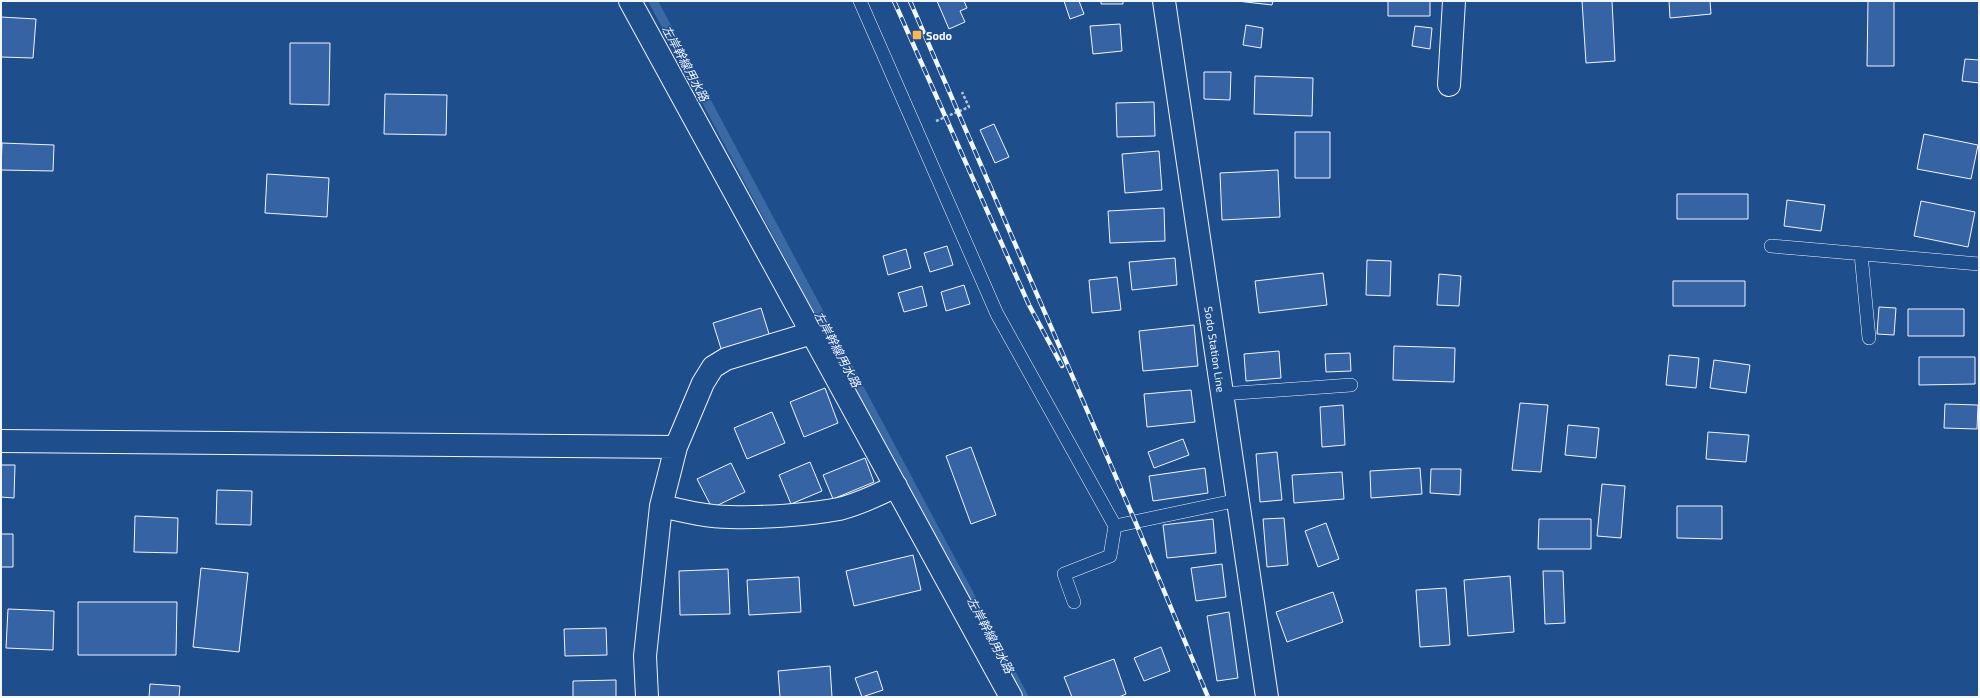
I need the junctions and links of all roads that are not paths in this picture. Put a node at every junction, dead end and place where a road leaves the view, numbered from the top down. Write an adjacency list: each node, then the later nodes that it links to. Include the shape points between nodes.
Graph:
1 (630, 1): 9 (street)
2 (860, 1): 18 (lane, via 997,314)
3 (1164, 1): 12 (street, Sodo Station Line)
4 (1454, 1): 5 (street)
5 (1448, 85)
6 (1771, 246): 7 (lane)
7 (1861, 254): 8 (lane); 10 (lane)
8 (1979, 264)
9 (812, 333): 14 (street, via 751,350 726,359 714,367 703,383); 15 (street)
10 (1869, 338)
11 (1351, 385): 12 (lane)
12 (1222, 394): 16 (street, Sodo Station Line)
13 (1, 441): 14 (street)
14 (676, 448): 17 (street)
15 (896, 486): 17 (street, via 870,499 840,508 800,514 729,517); 21 (street)
16 (1238, 500): 18 (lane); 22 (street, Sodo Station Line)
17 (661, 506): 20 (street, via 645,656)
18 (1115, 526): 19 (lane, via 1110,556 1064,574)
19 (1074, 602)
20 (647, 697)
21 (1010, 697)
22 (1267, 697)

